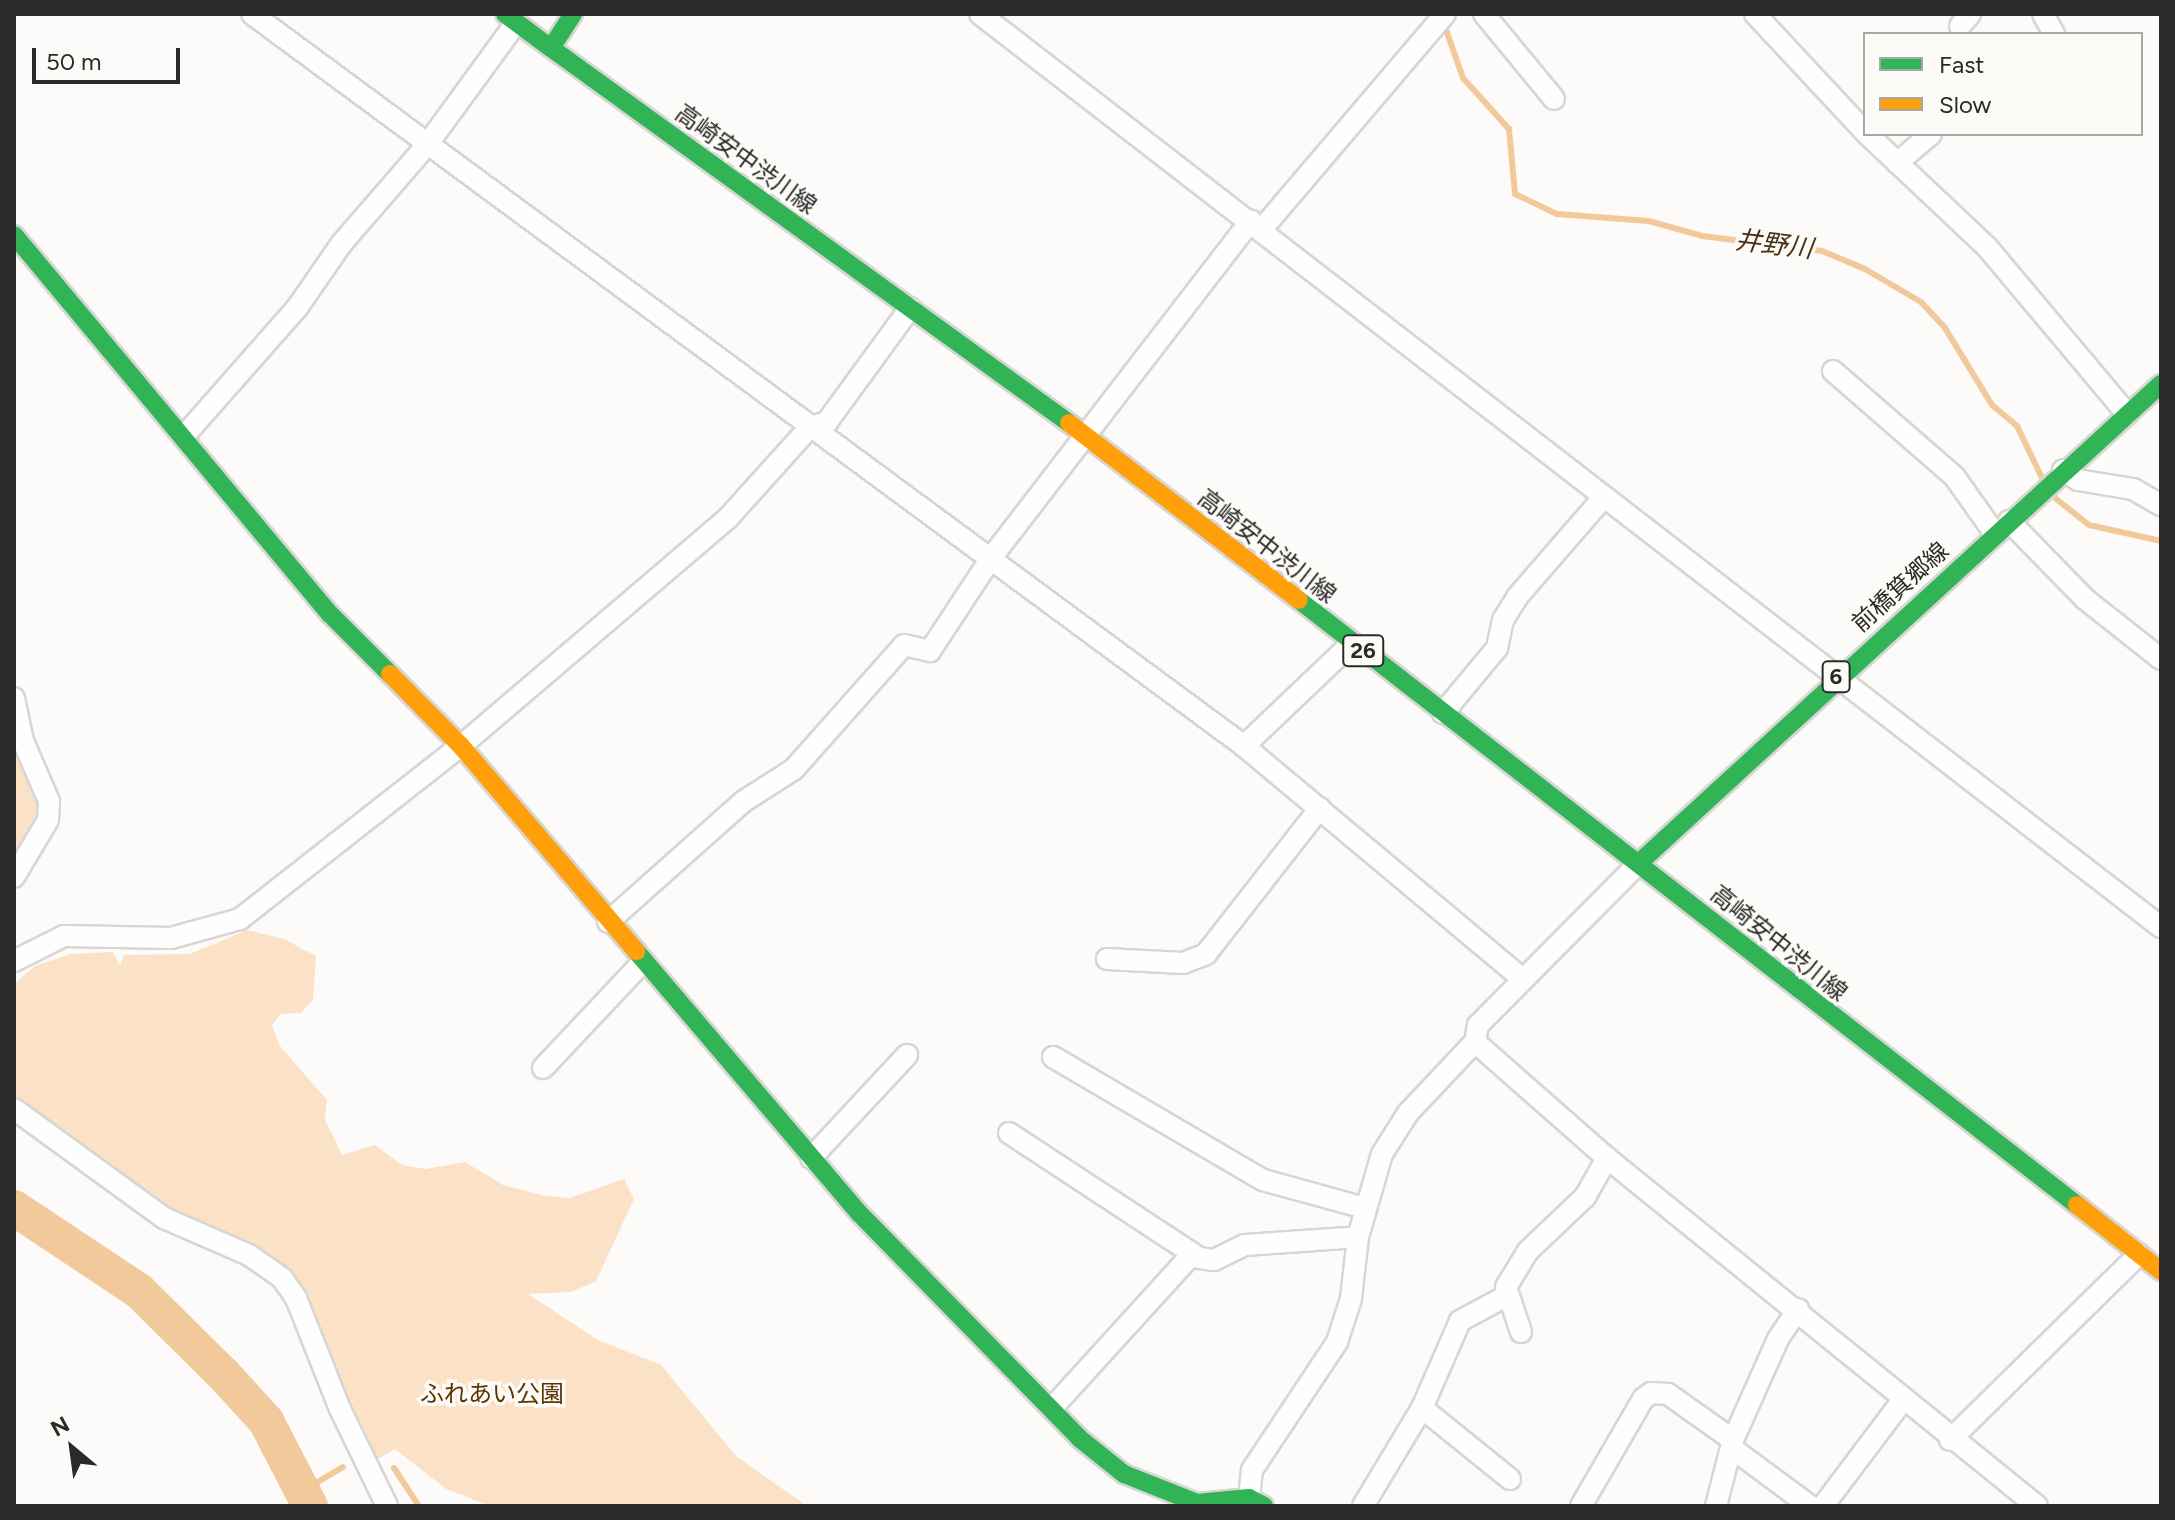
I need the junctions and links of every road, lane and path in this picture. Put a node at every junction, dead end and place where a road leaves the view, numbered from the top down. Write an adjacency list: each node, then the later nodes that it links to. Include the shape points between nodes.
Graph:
1 (252, 14): 15 (street)
2 (573, 14): 10 (main road)
3 (980, 14): 17 (street)
4 (1484, 14): 11 (street)
5 (1755, 14): 12 (street)
6 (2043, 14): 9 (street)
7 (510, 18): 10 (main road, 高崎安中渋川線); 15 (street)
8 (1434, 22): 17 (street)
9 (2053, 32)
10 (551, 48): 19 (main road, 高崎安中渋川線 / 26)
11 (1554, 99)
12 (1863, 130)
13 (1869, 136): 16 (street)
14 (1929, 136): 16 (street)
15 (427, 145): 23 (street); 24 (street, via 342,243 297,308)
16 (1897, 163): 22 (street, via 1987,247)
17 (1257, 224): 25 (street); 27 (street)
18 (14, 235): 24 (main road)
19 (910, 308): 23 (street, via 827,422); 25 (main road, 高崎安中渋川線 / 26)
20 (1833, 371): 29 (street, via 1954,476)
21 (2161, 384): 22 (main road, 前橋箕郷線 / 6)
22 (2127, 414): 26 (main road, 前橋箕郷線 / 6)
23 (810, 427): 30 (street); 36 (street, via 728,518)
24 (185, 435): 36 (main road, via 337,623)
25 (1087, 436): 30 (street); 31 (main road, 高崎安中渋川線 / 26)
26 (2059, 474): 28 (street, via 2133,489); 29 (main road, 前橋箕郷線 / 6)
27 (1602, 499): 33 (street); 35 (street, via 1518,596 1503,620 1497,648)
28 (2161, 505)
29 (2002, 527): 32 (street); 33 (main road, 前橋箕郷線 / 6)
30 (991, 558): 37 (street); 41 (street, via 930,651 904,645 794,769 744,801)
31 (1352, 643): 35 (main road, 高崎安中渋川線 / 26); 37 (street)
32 (2161, 659)
33 (1838, 676): 39 (main road, 前橋箕郷線 / 6); 42 (street)
34 (14, 698): 40 (street, via 23,741 49,801 48,820)
35 (1443, 713): 39 (main road, 高崎安中渋川線 / 26)
36 (461, 746): 41 (main road); 43 (street, via 240,919 171,938 64,936)
37 (1244, 746): 38 (street)
38 (1320, 808): 44 (street, via 1206,954 1183,963); 46 (street)
39 (1640, 862): 46 (street); 58 (main road, 高崎安中渋川線 / 26)
40 (14, 877)
41 (608, 922): 45 (main road)
42 (2161, 927)
43 (16, 953)
44 (1107, 959)
45 (643, 962): 50 (street); 53 (main road)
46 (1523, 979): 47 (street, via 1478,1025)
47 (1475, 1042): 54 (street); 55 (street, via 1408,1113 1382,1154)
48 (907, 1055): 53 (street)
49 (1053, 1057): 55 (street, via 1263,1180)
50 (543, 1068)
51 (14, 1109): 72 (street, via 164,1218 249,1255 282,1278 296,1298 340,1409)
52 (1009, 1133): 57 (street)
53 (811, 1158): 64 (main road)
54 (1607, 1158): 60 (street, via 1572,1213 1516,1267); 61 (street)
55 (1365, 1208): 56 (street)
56 (1358, 1237): 57 (street, via 1245,1245 1214,1260); 69 (street, via 1351,1299 1337,1342 1252,1470)
57 (1192, 1254): 64 (street)
58 (2139, 1254): 59 (main road, 高崎安中渋川線 / 26); 66 (street)
59 (2161, 1271)
60 (1506, 1296): 62 (street); 65 (street, via 1460,1321)
61 (1798, 1309): 63 (street); 67 (street, via 1778,1339)
62 (1521, 1332)
63 (1902, 1401): 66 (street); 76 (street)
64 (1053, 1407): 70 (main road, via 1103,1460)
65 (1422, 1408): 68 (street); 73 (street)
66 (1950, 1440): 77 (street)
67 (1733, 1445): 71 (street, via 1668,1394 1651,1393); 74 (street); 75 (street)
68 (1510, 1479)
69 (1257, 1502): 70 (main road)
70 (1196, 1505)
71 (1583, 1505)
72 (387, 1506)
73 (1363, 1506)
74 (1716, 1506)
75 (1810, 1506)
76 (1823, 1506)
77 (2037, 1506)

